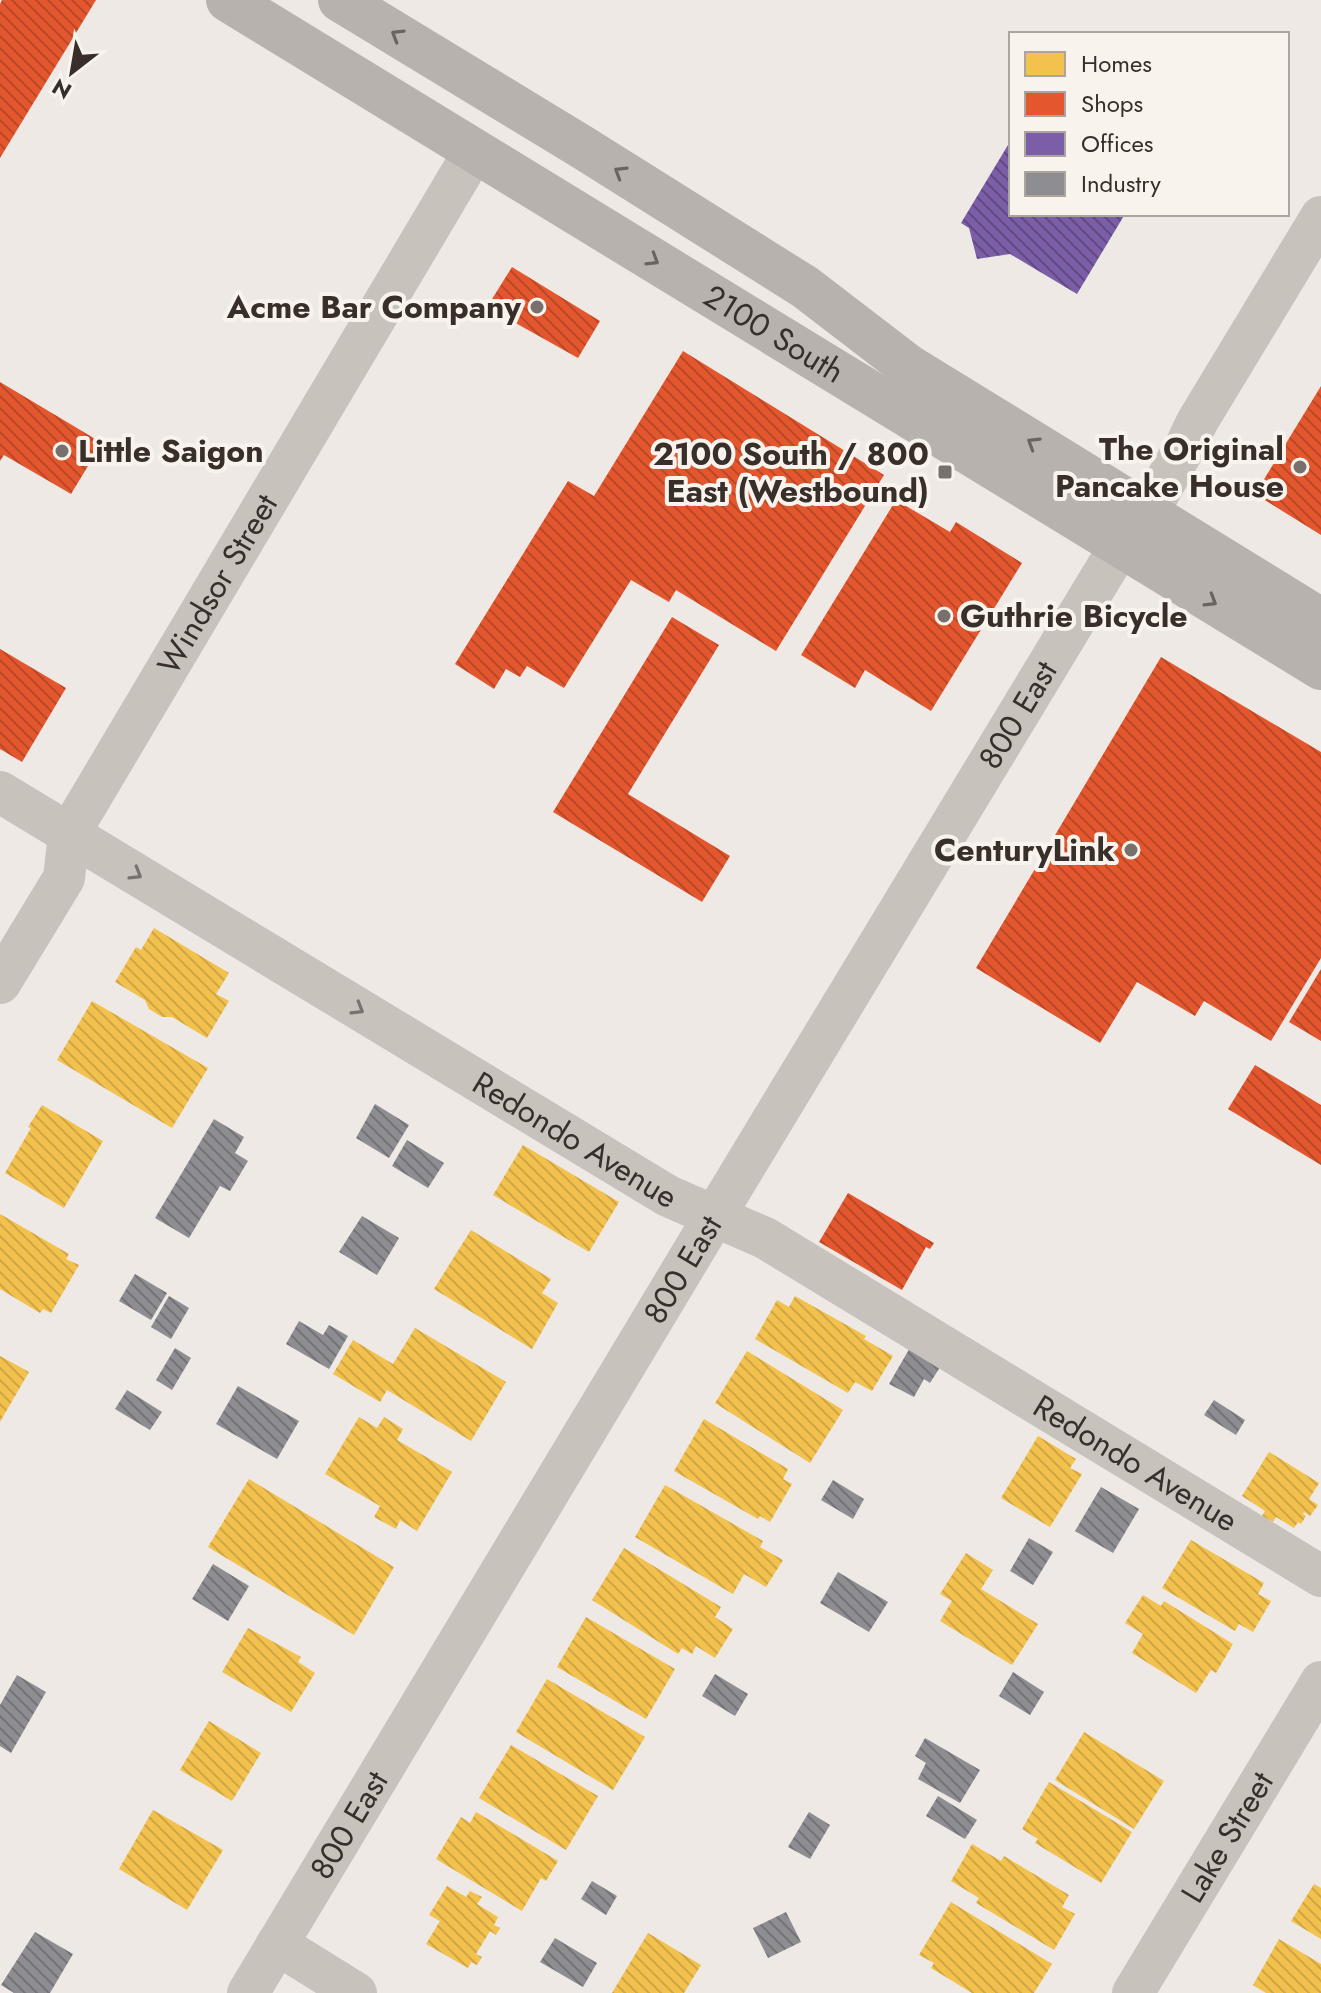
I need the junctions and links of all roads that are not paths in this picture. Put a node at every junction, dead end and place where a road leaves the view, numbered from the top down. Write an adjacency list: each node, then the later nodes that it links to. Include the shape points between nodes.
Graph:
1 (228, 0): 5 (main road, 2100 South)
2 (278, 0): 4 (main road, via 454,104 471,107)
3 (340, 0): 4 (main road, 2100 South, one-way to 3)
4 (504, 100): 7 (main road, 2100 South, one-way to 4)
5 (475, 150): 7 (main road, via 493,142 521,146 757,290 783,295); 8 (main road, 2100 South, one-way to 8); 12 (street, Windsor Street)
6 (1321, 217): 8 (street, 800 East)
7 (805, 287): 8 (main road, 2100 South, one-way to 7)
8 (1133, 530): 9 (main road, 2100 South); 10 (main road, 2100 South, one-way to 10); 14 (street, 800 East)
9 (1321, 620)
10 (1321, 668)
11 (0, 792): 12 (street, Redondo Avenue)
12 (69, 834): 13 (street, Windsor Street, via 64,878); 14 (street, Redondo Avenue, one-way to 14, via 668,1196)
13 (0, 983)
14 (714, 1217): 15 (street, Redondo Avenue, via 765,1238); 17 (street, 800 East)
15 (1321, 1576)
16 (1321, 1682): 20 (street, Lake Street)
17 (277, 1944): 18 (street, 800 East); 19 (street)
18 (248, 1993)
19 (356, 1993)
20 (1133, 1993)

